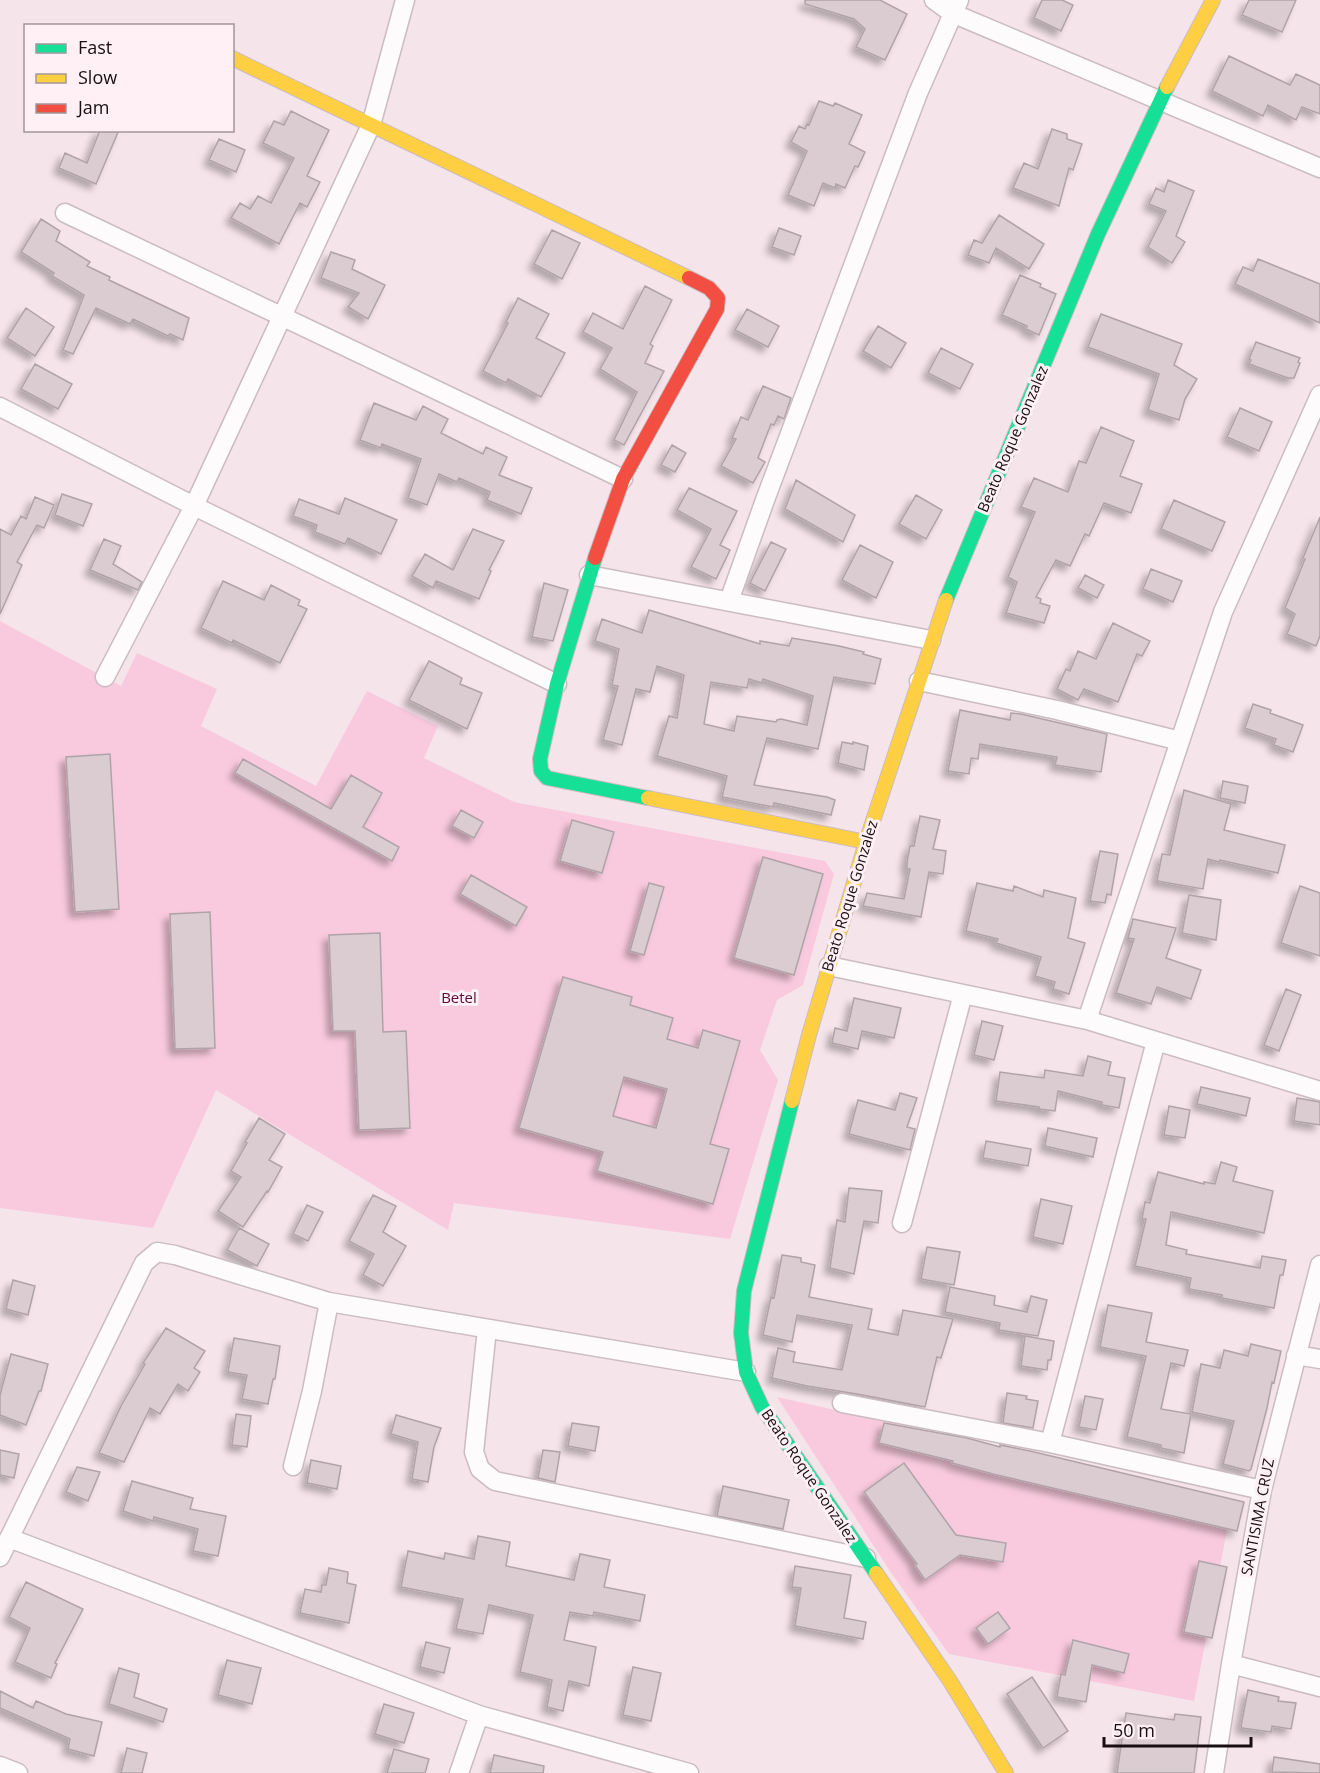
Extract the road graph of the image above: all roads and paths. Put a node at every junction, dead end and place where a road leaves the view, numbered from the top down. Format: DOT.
graph roads {
  1 [pos="405,0"];
  2 [pos="934,0"];
  3 [pos="1214,0"];
  4 [pos="955,6"];
  5 [pos="234,59"];
  6 [pos="1160,100"];
  7 [pos="371,125"];
  8 [pos="1320,168"];
  9 [pos="65,213"];
  10 [pos="283,316"];
  11 [pos="1320,395"];
  12 [pos="2,412"];
  13 [pos="623,479"];
  14 [pos="194,506"];
  15 [pos="589,575"];
  16 [pos="729,601"];
  17 [pos="931,640"];
  18 [pos="105,677"];
  19 [pos="919,681"];
  20 [pos="557,684"];
  21 [pos="1180,741"];
  22 [pos="866,842"];
  23 [pos="829,966"];
  24 [pos="963,994"];
  25 [pos="1087,1020"];
  26 [pos="1156,1041"];
  27 [pos="1320,1091"];
  28 [pos="902,1223"];
  29 [pos="1320,1264"];
  30 [pos="329,1302"];
  31 [pos="487,1329"];
  32 [pos="1296,1355"];
  33 [pos="1320,1359"];
  34 [pos="746,1372"];
  35 [pos="842,1403"];
  36 [pos="1050,1443"];
  37 [pos="293,1466"];
  38 [pos="1262,1490"];
  39 [pos="9,1538"];
  40 [pos="0,1557"];
  41 [pos="866,1558"];
  42 [pos="1231,1664"];
  43 [pos="1320,1687"];
  44 [pos="479,1715"];
  45 [pos="0,1766"];
  46 [pos="18,1773"];
  47 [pos="459,1773"];
  48 [pos="689,1773"];
  49 [pos="1006,1773"];
  50 [pos="1214,1773"];
  1 -- 7 [label="street"];
  2 -- 4 [label="street"];
  3 -- 6 [label="street, Beato Roque Gonzalez"];
  4 -- 6 [label="street"];
  4 -- 16 [label="street"];
  5 -- 7 [label="street"];
  6 -- 8 [label="street"];
  6 -- 17 [label="street, Beato Roque Gonzalez"];
  7 -- 10 [label="street"];
  7 -- 13 [label="street"];
  9 -- 10 [label="street"];
  10 -- 13 [label="street"];
  10 -- 14 [label="street"];
  11 -- 21 [label="street"];
  12 -- 14 [label="street"];
  13 -- 15 [label="street"];
  14 -- 18 [label="street"];
  14 -- 20 [label="street"];
  15 -- 16 [label="street"];
  15 -- 20 [label="street"];
  16 -- 17 [label="street"];
  17 -- 19 [label="street, Beato Roque Gonzalez"];
  19 -- 21 [label="street"];
  19 -- 22 [label="street, Beato Roque Gonzalez"];
  20 -- 22 [label="street"];
  21 -- 25 [label="street"];
  22 -- 23 [label="street, Beato Roque Gonzalez"];
  23 -- 24 [label="street"];
  23 -- 34 [label="street, Beato Roque Gonzalez"];
  24 -- 25 [label="street"];
  24 -- 28 [label="street"];
  25 -- 26 [label="street"];
  26 -- 27 [label="street"];
  26 -- 36 [label="street"];
  29 -- 32 [label="street, SANTISIMA CRUZ"];
  30 -- 31 [label="street"];
  30 -- 37 [label="street"];
  30 -- 39 [label="street"];
  31 -- 34 [label="street"];
  31 -- 41 [label="street"];
  32 -- 33 [label="street"];
  32 -- 38 [label="street, SANTISIMA CRUZ"];
  34 -- 41 [label="street, Beato Roque Gonzalez"];
  35 -- 36 [label="street"];
  36 -- 38 [label="street"];
  38 -- 42 [label="street, SANTISIMA CRUZ"];
  39 -- 40 [label="street"];
  39 -- 44 [label="street"];
  41 -- 49 [label="street, Beato Roque Gonzalez"];
  42 -- 43 [label="street"];
  42 -- 50 [label="street, SANTISIMA CRUZ"];
  44 -- 47 [label="street"];
  44 -- 48 [label="street"];
  45 -- 46 [label="street"];
}
